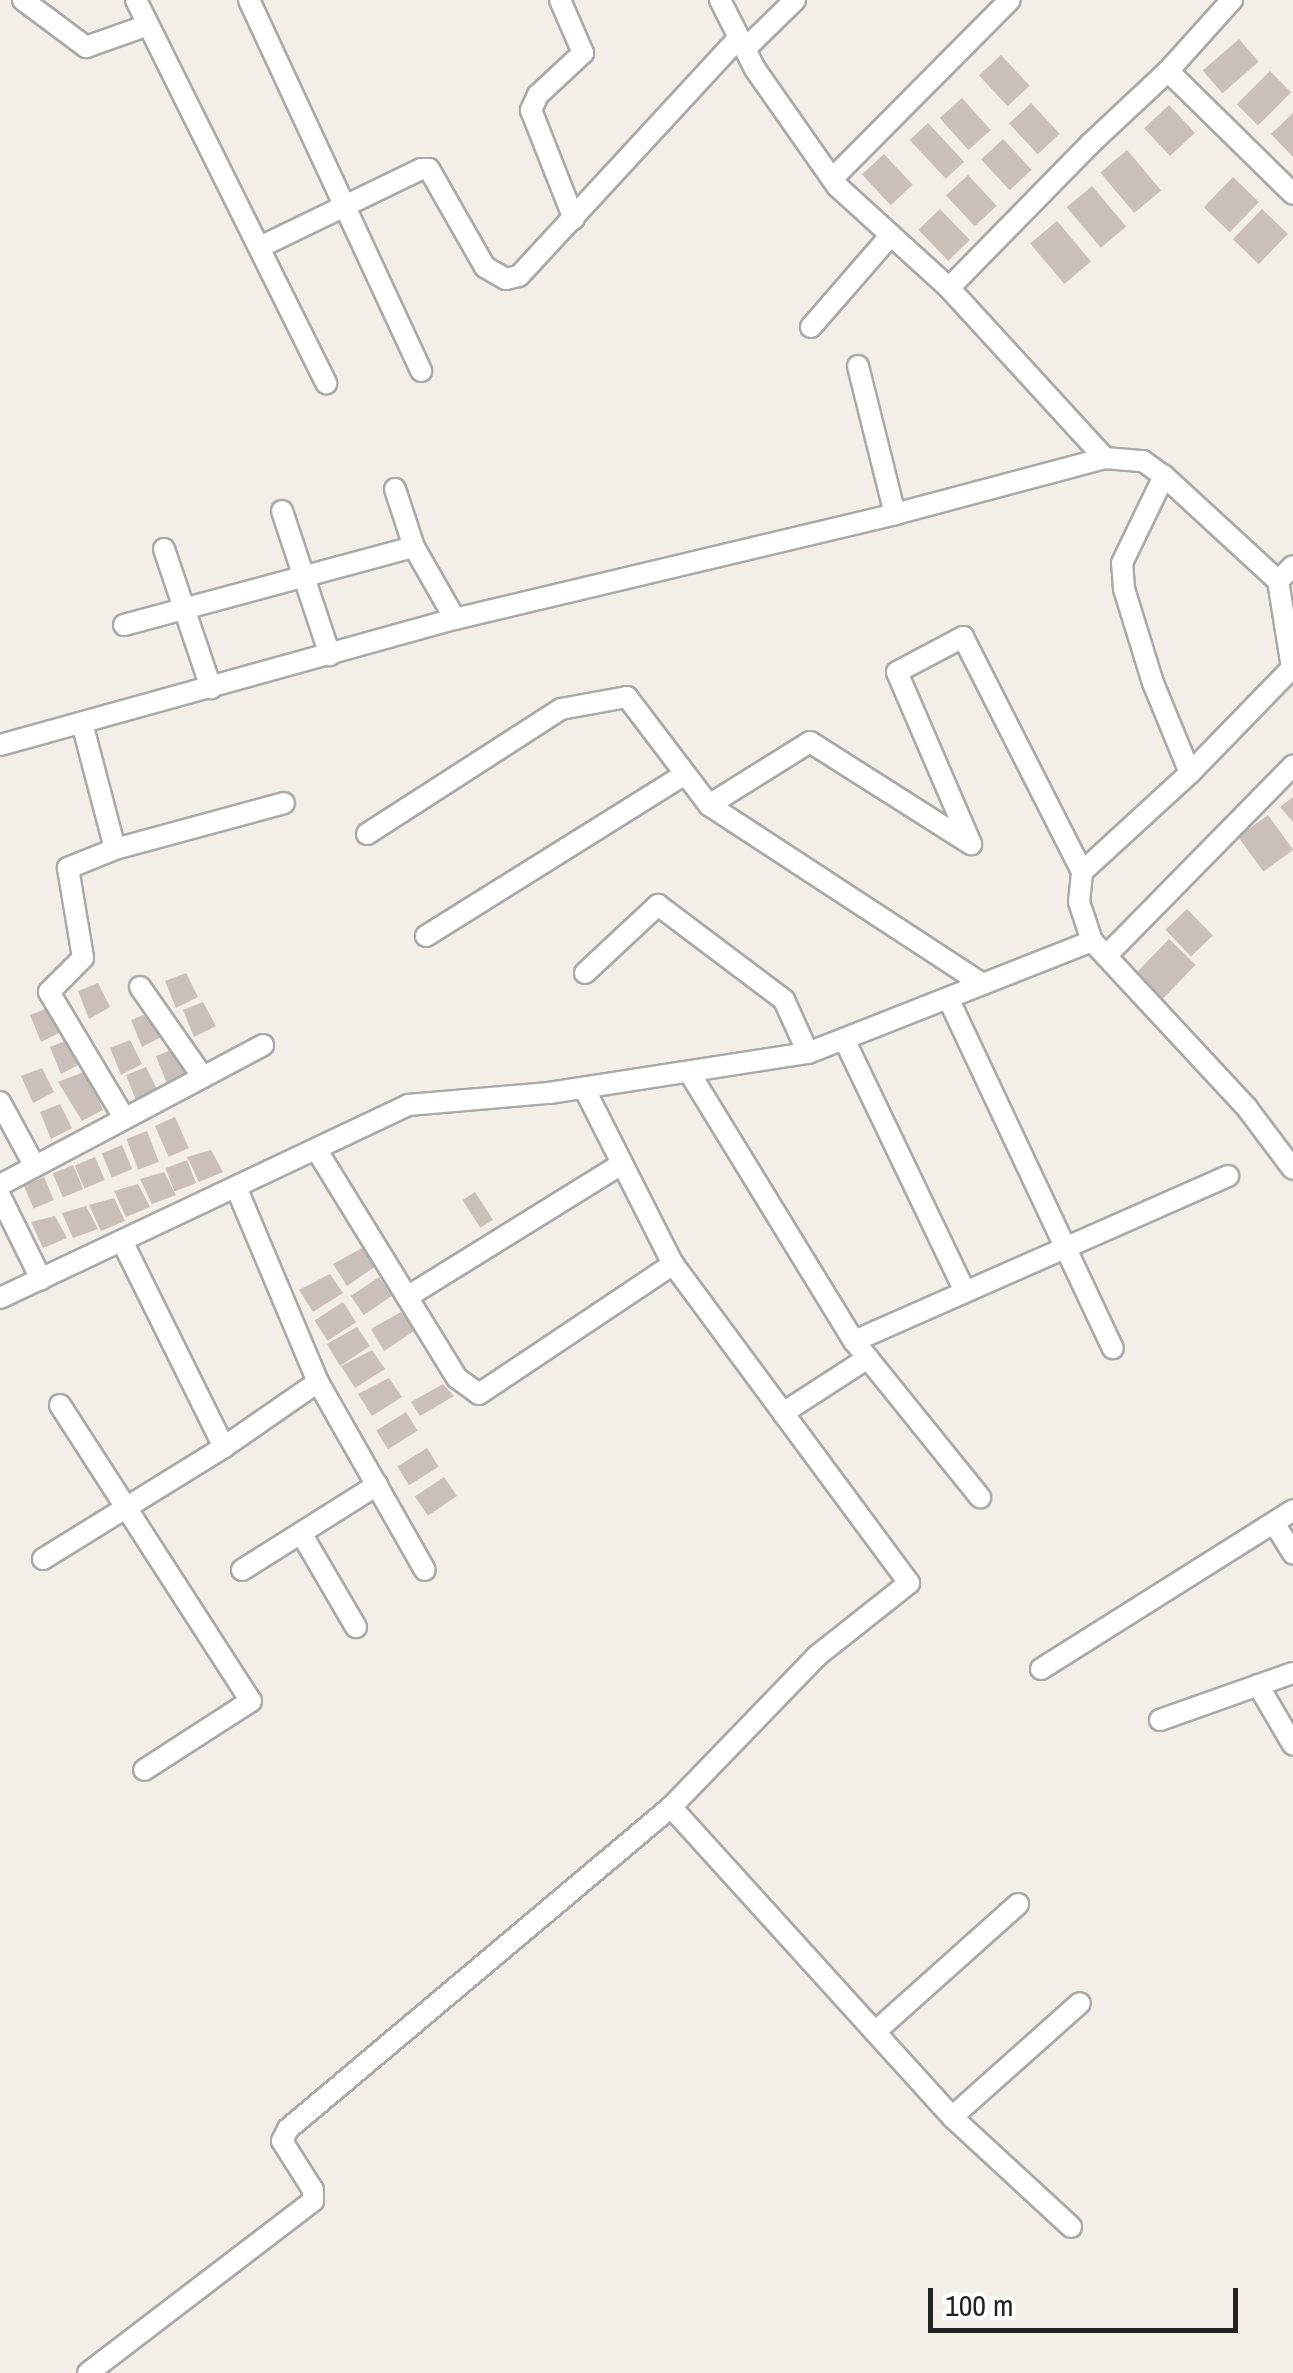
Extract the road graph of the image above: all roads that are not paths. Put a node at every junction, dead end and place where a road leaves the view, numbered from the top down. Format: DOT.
graph roads {
  1 [pos="23,0"];
  2 [pos="136,0"];
  3 [pos="249,0"];
  4 [pos="560,0"];
  5 [pos="720,0"];
  6 [pos="795,0"];
  7 [pos="1010,0"];
  8 [pos="1232,0"];
  9 [pos="148,25"];
  10 [pos="742,44"];
  11 [pos="1168,71"];
  12 [pos="832,179"];
  13 [pos="1293,194"];
  14 [pos="344,205"];
  15 [pos="574,219"];
  16 [pos="891,235"];
  17 [pos="260,248"];
  18 [pos="949,288"];
  19 [pos="811,327"];
  20 [pos="858,366"];
  21 [pos="421,371"];
  22 [pos="326,384"];
  23 [pos="1104,458"];
  24 [pos="1164,476"];
  25 [pos="395,489"];
  26 [pos="282,511"];
  27 [pos="895,514"];
  28 [pos="414,546"];
  29 [pos="164,550"];
  30 [pos="1286,574"];
  31 [pos="304,577"];
  32 [pos="185,611"];
  33 [pos="455,620"];
  34 [pos="124,625"];
  35 [pos="330,655"];
  36 [pos="211,688"];
  37 [pos="82,723"];
  38 [pos="0,745"];
  39 [pos="1293,766"];
  40 [pos="1190,773"];
  41 [pos="686,774"];
  42 [pos="284,804"];
  43 [pos="710,804"];
  44 [pos="367,834"];
  45 [pos="116,849"];
  46 [pos="1082,872"];
  47 [pos="426,936"];
  48 [pos="1099,949"];
  49 [pos="585,973"];
  50 [pos="983,984"];
  51 [pos="140,986"];
  52 [pos="948,998"];
  53 [pos="844,1038"];
  54 [pos="264,1045"];
  55 [pos="808,1053"];
  56 [pos="689,1072"];
  57 [pos="202,1076"];
  58 [pos="584,1088"];
  59 [pos="0,1102"];
  60 [pos="123,1116"];
  61 [pos="316,1149"];
  62 [pos="620,1164"];
  63 [pos="34,1165"];
  64 [pos="1293,1169"];
  65 [pos="1228,1176"];
  66 [pos="1,1187"];
  67 [pos="236,1187"];
  68 [pos="122,1241"];
  69 [pos="1066,1248"];
  70 [pos="673,1264"];
  71 [pos="42,1279"];
  72 [pos="965,1292"];
  73 [pos="406,1296"];
  74 [pos="0,1298"];
  75 [pos="854,1341"];
  76 [pos="1113,1348"];
  77 [pos="868,1358"];
  78 [pos="318,1382"];
  79 [pos="60,1405"];
  80 [pos="783,1413"];
  81 [pos="224,1447"];
  82 [pos="377,1485"];
  83 [pos="980,1497"];
  84 [pos="126,1508"];
  85 [pos="1293,1510"];
  86 [pos="1274,1522"];
  87 [pos="302,1533"];
  88 [pos="1293,1554"];
  89 [pos="42,1559"];
  90 [pos="242,1570"];
  91 [pos="425,1570"];
  92 [pos="356,1627"];
  93 [pos="1041,1669"];
  94 [pos="1293,1673"];
  95 [pos="1258,1685"];
  96 [pos="1160,1720"];
  97 [pos="1293,1746"];
  98 [pos="144,1770"];
  99 [pos="672,1807"];
  100 [pos="1018,1904"];
  101 [pos="1080,2003"];
  102 [pos="875,2032"];
  103 [pos="952,2117"];
  104 [pos="1071,2228"];
  105 [pos="88,2373"];
  1 -- 9 [label="street"];
  2 -- 9 [label="street"];
  3 -- 14 [label="street"];
  4 -- 15 [label="street"];
  5 -- 10 [label="street"];
  6 -- 10 [label="street"];
  7 -- 12 [label="street"];
  8 -- 11 [label="street"];
  9 -- 17 [label="street"];
  10 -- 12 [label="street"];
  10 -- 15 [label="street"];
  11 -- 13 [label="street"];
  11 -- 18 [label="street"];
  12 -- 16 [label="street"];
  14 -- 15 [label="street"];
  14 -- 17 [label="street"];
  14 -- 21 [label="street"];
  16 -- 18 [label="street"];
  16 -- 19 [label="street"];
  17 -- 22 [label="street"];
  18 -- 23 [label="street"];
  20 -- 27 [label="street"];
  23 -- 24 [label="street"];
  23 -- 27 [label="street"];
  24 -- 30 [label="street"];
  24 -- 40 [label="street"];
  25 -- 28 [label="street"];
  26 -- 31 [label="street"];
  27 -- 33 [label="street"];
  28 -- 31 [label="street"];
  28 -- 33 [label="street"];
  29 -- 32 [label="street"];
  30 -- 40 [label="street"];
  31 -- 32 [label="street"];
  31 -- 35 [label="street"];
  32 -- 34 [label="street"];
  32 -- 36 [label="street"];
  33 -- 35 [label="street"];
  35 -- 36 [label="street"];
  36 -- 37 [label="street"];
  37 -- 38 [label="street"];
  37 -- 45 [label="street"];
  39 -- 48 [label="street"];
  40 -- 46 [label="street"];
  41 -- 43 [label="street"];
  41 -- 44 [label="street"];
  41 -- 47 [label="street"];
  42 -- 45 [label="street"];
  43 -- 46 [label="street"];
  43 -- 50 [label="street"];
  45 -- 60 [label="street"];
  46 -- 48 [label="street"];
  48 -- 50 [label="street"];
  48 -- 64 [label="street"];
  49 -- 55 [label="street"];
  50 -- 52 [label="street"];
  51 -- 57 [label="street"];
  52 -- 53 [label="street"];
  52 -- 69 [label="street"];
  53 -- 55 [label="street"];
  53 -- 72 [label="street"];
  54 -- 57 [label="street"];
  55 -- 56 [label="street"];
  56 -- 58 [label="street"];
  56 -- 75 [label="street"];
  57 -- 60 [label="street"];
  58 -- 61 [label="street"];
  58 -- 62 [label="street"];
  59 -- 63 [label="street"];
  60 -- 63 [label="street"];
  61 -- 67 [label="street"];
  61 -- 73 [label="street"];
  62 -- 70 [label="street"];
  62 -- 73 [label="street"];
  63 -- 66 [label="street"];
  65 -- 69 [label="street"];
  66 -- 71 [label="street"];
  67 -- 68 [label="street"];
  67 -- 78 [label="street"];
  68 -- 71 [label="street"];
  68 -- 81 [label="street"];
  69 -- 72 [label="street"];
  69 -- 76 [label="street"];
  70 -- 73 [label="street"];
  70 -- 80 [label="street"];
  71 -- 74 [label="street"];
  72 -- 75 [label="street"];
  75 -- 77 [label="street"];
  77 -- 80 [label="street"];
  77 -- 83 [label="street"];
  78 -- 81 [label="street"];
  78 -- 82 [label="street"];
  79 -- 84 [label="street"];
  80 -- 99 [label="street"];
  81 -- 84 [label="street"];
  82 -- 87 [label="street"];
  82 -- 91 [label="street"];
  84 -- 89 [label="street"];
  84 -- 98 [label="street"];
  85 -- 86 [label="street"];
  86 -- 88 [label="street"];
  86 -- 93 [label="street"];
  87 -- 90 [label="street"];
  87 -- 92 [label="street"];
  94 -- 95 [label="street"];
  95 -- 96 [label="street"];
  95 -- 97 [label="street"];
  99 -- 102 [label="street"];
  99 -- 105 [label="street"];
  100 -- 102 [label="street"];
  101 -- 103 [label="street"];
  102 -- 103 [label="street"];
  103 -- 104 [label="street"];
}
